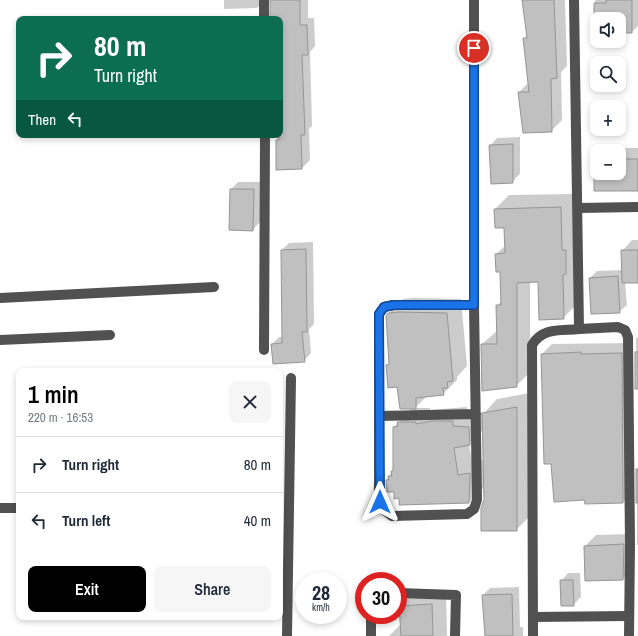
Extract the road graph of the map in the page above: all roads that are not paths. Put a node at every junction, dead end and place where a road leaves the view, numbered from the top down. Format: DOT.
graph roads {
  1 [pos="264,0"];
  2 [pos="474,0"];
  3 [pos="574,0"];
  4 [pos="264,16"];
  5 [pos="265,138"];
  6 [pos="638,207"];
  7 [pos="578,208"];
  8 [pos="214,287"];
  9 [pos="0,298"];
  10 [pos="474,305"];
  11 [pos="579,329"];
  12 [pos="110,335"];
  13 [pos="0,340"];
  14 [pos="264,350"];
  15 [pos="291,378"];
  16 [pos="476,414"];
  17 [pos="379,416"];
  18 [pos="0,508"];
  19 [pos="16,508"];
  20 [pos="407,593"];
  21 [pos="628,616"];
  22 [pos="534,617"];
  23 [pos="371,624"];
  24 [pos="287,636"];
  25 [pos="371,636"];
  26 [pos="454,636"];
  27 [pos="533,636"];
  28 [pos="629,636"];
  1 -- 4 [label="street"];
  2 -- 10 [label="street"];
  3 -- 7 [label="street"];
  5 -- 14 [label="street"];
  6 -- 7 [label="street"];
  7 -- 11 [label="street"];
  8 -- 9 [label="street"];
  10 -- 16 [label="street"];
  10 -- 17 [label="street"];
  11 -- 21 [label="street"];
  11 -- 22 [label="street"];
  12 -- 13 [label="street"];
  15 -- 24 [label="street"];
  16 -- 17 [label="street"];
  16 -- 17 [label="street"];
  18 -- 19 [label="street"];
  20 -- 26 [label="street"];
  21 -- 22 [label="street"];
  21 -- 28 [label="street"];
  22 -- 27 [label="street"];
  23 -- 25 [label="street"];
}
